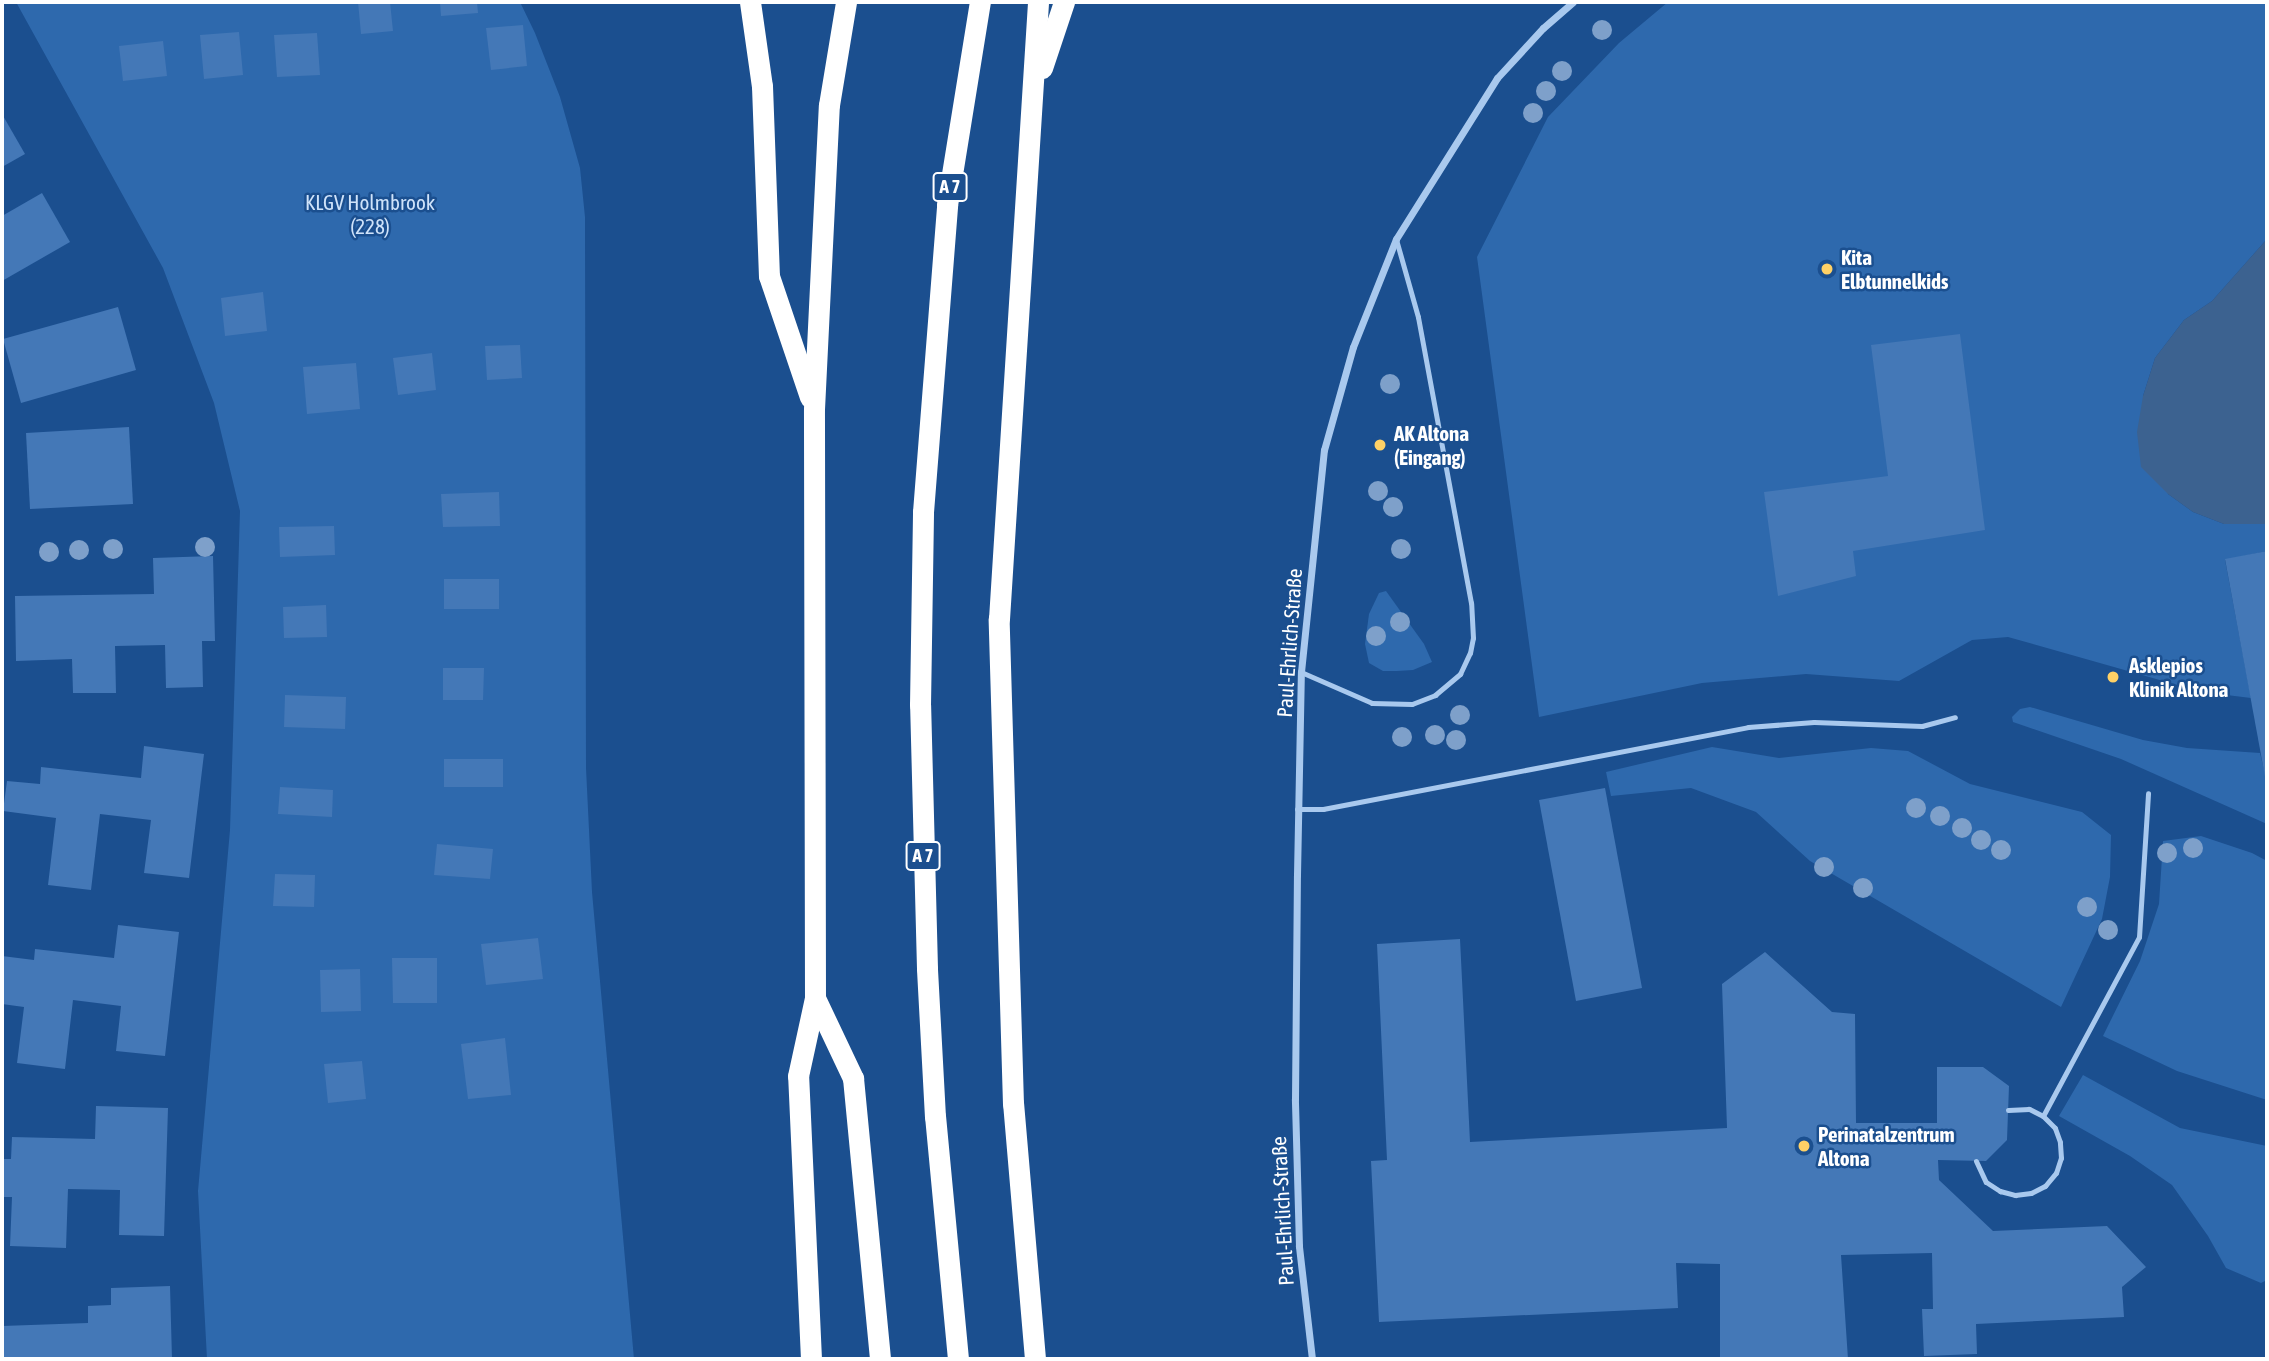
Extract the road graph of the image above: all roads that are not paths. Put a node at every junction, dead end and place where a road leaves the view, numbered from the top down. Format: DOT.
graph roads {
  1 [pos="750,2"];
  2 [pos="846,2"];
  3 [pos="980,2"];
  4 [pos="1038,2"];
  5 [pos="1063,2"];
  6 [pos="1573,2"];
  7 [pos="1033,93"];
  8 [pos="1396,239"];
  9 [pos="814,409"];
  10 [pos="1301,672"];
  11 [pos="1955,717"];
  12 [pos="2148,793"];
  13 [pos="1297,809"];
  14 [pos="815,998"];
  15 [pos="2008,1110"];
  16 [pos="2043,1116"];
  17 [pos="1976,1160"];
  18 [pos="811,1359"];
  19 [pos="880,1359"];
  20 [pos="958,1359"];
  21 [pos="1035,1359"];
  22 [pos="1312,1359"];
  1 -- 9 [label="highway"];
  2 -- 9 [label="highway"];
  3 -- 20 [label="highway, A 7"];
  4 -- 7 [label="highway"];
  5 -- 7 [label="highway"];
  6 -- 8 [label="street, Paul-Ehrlich-Straße"];
  7 -- 21 [label="highway"];
  8 -- 10 [label="street, Paul-Ehrlich-Straße"];
  8 -- 10 [label="lane"];
  9 -- 14 [label="highway"];
  10 -- 13 [label="street, Paul-Ehrlich-Straße"];
  11 -- 13 [label="lane"];
  12 -- 16 [label="lane"];
  13 -- 22 [label="street, Paul-Ehrlich-Straße"];
  14 -- 18 [label="highway"];
  14 -- 19 [label="highway"];
  15 -- 16 [label="lane"];
  16 -- 17 [label="lane"];
}
